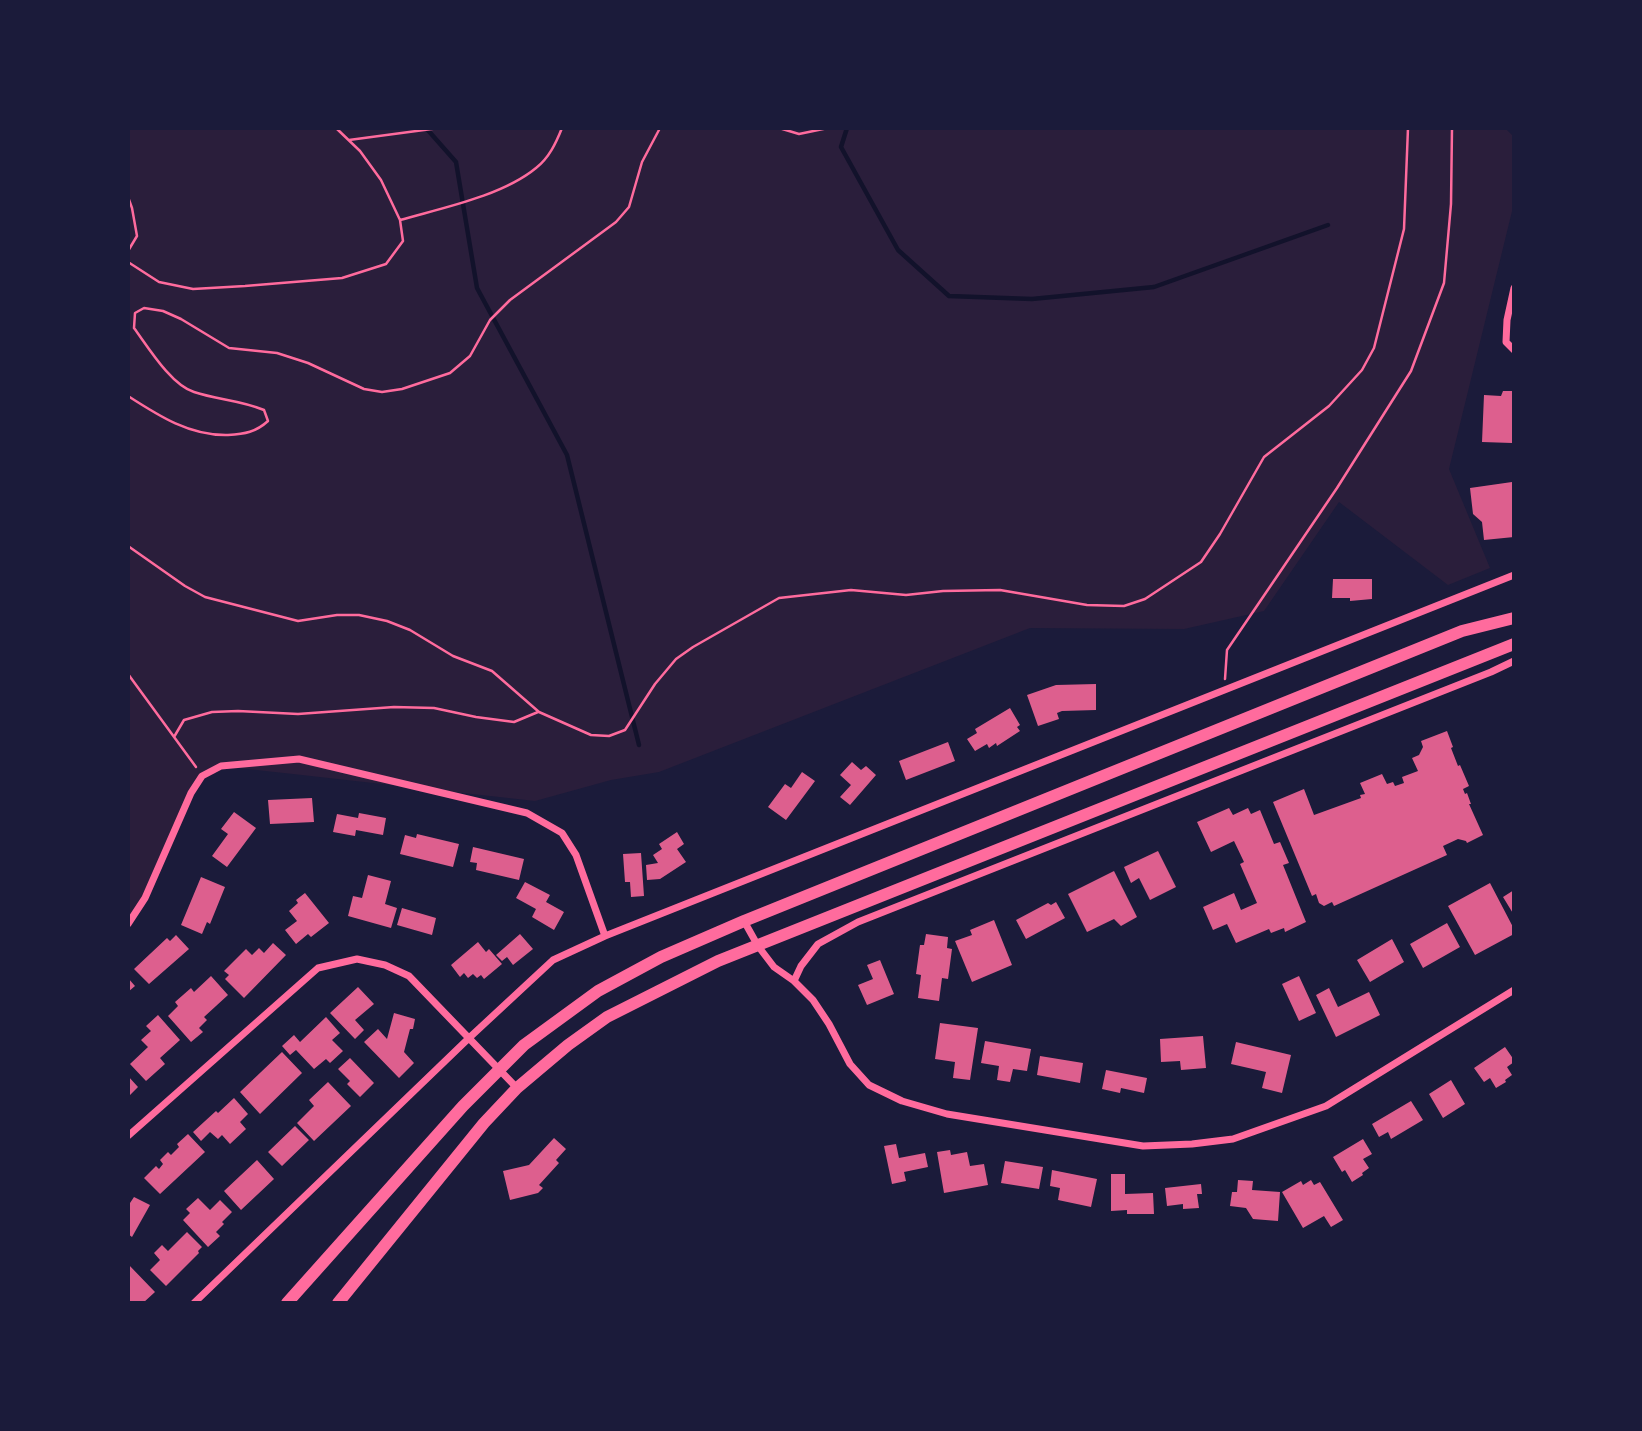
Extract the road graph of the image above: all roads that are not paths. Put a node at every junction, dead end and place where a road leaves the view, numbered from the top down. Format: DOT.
graph roads {
  1 [pos="1514,288"];
  2 [pos="1514,350"];
  3 [pos="1514,575"];
  4 [pos="1514,618"];
  5 [pos="1514,644"];
  6 [pos="1514,661"];
  7 [pos="744,921"];
  8 [pos="128,924"];
  9 [pos="605,936"];
  10 [pos="758,946"];
  11 [pos="794,981"];
  12 [pos="1514,990"];
  13 [pos="469,1038"];
  14 [pos="499,1069"];
  15 [pos="517,1088"];
  16 [pos="128,1136"];
  17 [pos="194,1303"];
  18 [pos="288,1303"];
  19 [pos="338,1303"];
  1 -- 2 [label="street"];
  3 -- 9 [label="street"];
  4 -- 7 [label="main road"];
  5 -- 10 [label="main road"];
  6 -- 11 [label="street"];
  7 -- 10 [label="street"];
  7 -- 14 [label="main road"];
  8 -- 9 [label="street"];
  9 -- 13 [label="street"];
  10 -- 11 [label="street"];
  10 -- 15 [label="main road"];
  11 -- 12 [label="street"];
  13 -- 14 [label="street"];
  13 -- 16 [label="street"];
  13 -- 17 [label="street"];
  14 -- 15 [label="street"];
  14 -- 18 [label="main road"];
  15 -- 19 [label="main road"];
}
